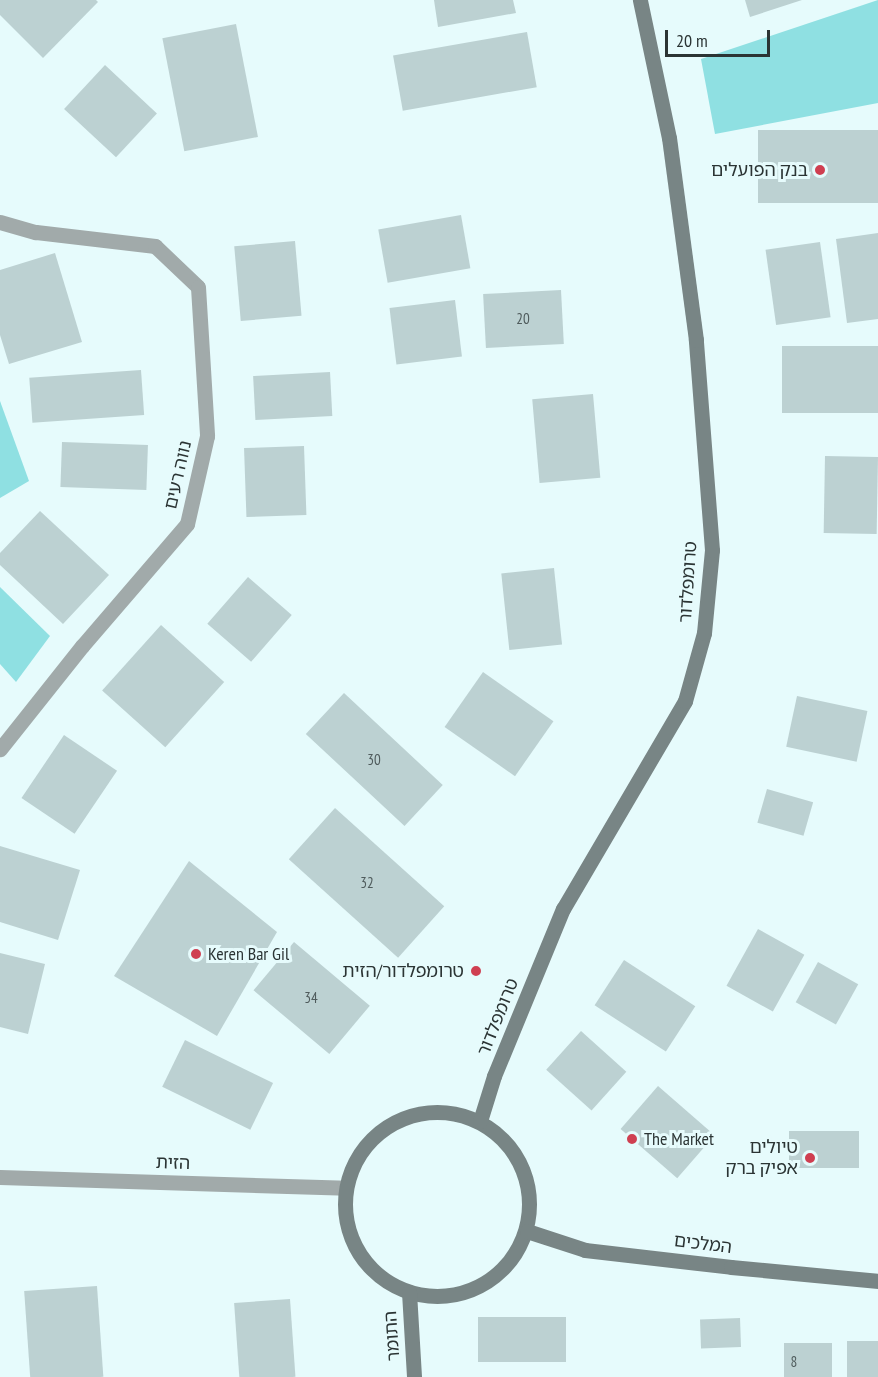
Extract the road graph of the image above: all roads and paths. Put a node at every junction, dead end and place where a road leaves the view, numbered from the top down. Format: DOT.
graph roads {
  1 [pos="640,0"];
  2 [pos="0,222"];
  3 [pos="0,749"];
  4 [pos="480,1121"];
  5 [pos="0,1177"];
  6 [pos="346,1188"];
  7 [pos="526,1232"];
  8 [pos="878,1281"];
  9 [pos="409,1292"];
  10 [pos="414,1377"];
  1 -- 4 [label="street, טרומפלדור"];
  2 -- 3 [label="street, נווה רעים"];
  4 -- 6 [label="street"];
  4 -- 7 [label="street"];
  5 -- 6 [label="street, הזית"];
  6 -- 9 [label="street"];
  7 -- 8 [label="street, המלכים"];
  7 -- 9 [label="street"];
  9 -- 10 [label="street, התומר"];
}
